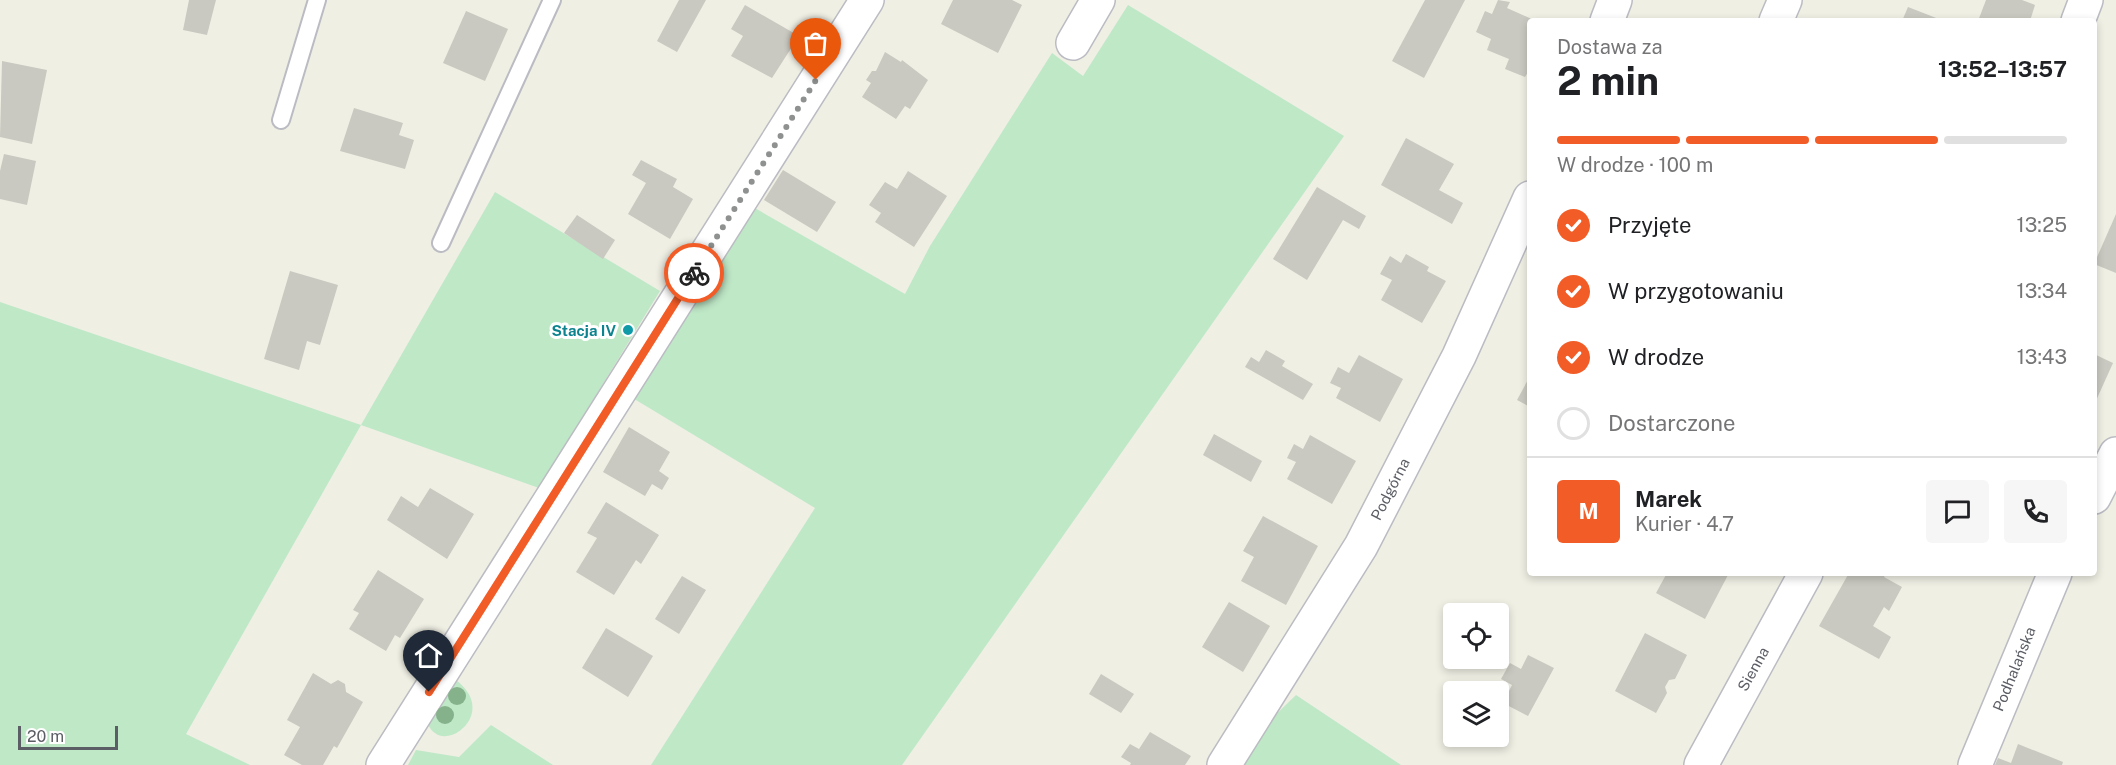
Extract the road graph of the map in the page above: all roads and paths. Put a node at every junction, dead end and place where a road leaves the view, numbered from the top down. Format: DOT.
graph roads {
  1 [pos="317,0"];
  2 [pos="552,0"];
  3 [pos="867,0"];
  4 [pos="1098,0"];
  5 [pos="1616,0"];
  6 [pos="1785,0"];
  7 [pos="2085,0"];
  8 [pos="1607,18"];
  9 [pos="1777,18"];
  10 [pos="2079,18"];
  11 [pos="1073,43"];
  12 [pos="282,120"];
  13 [pos="1527,205"];
  14 [pos="441,243"];
  15 [pos="2116,454"];
  16 [pos="2097,491"];
  17 [pos="1804,576"];
  18 [pos="2054,576"];
  19 [pos="383,765"];
  20 [pos="1224,765"];
  21 [pos="1701,765"];
  22 [pos="1975,765"];
  1 -- 12 [label="lane"];
  2 -- 14 [label="lane"];
  3 -- 19 [label="street"];
  4 -- 11 [label="street"];
  5 -- 8 [label="street"];
  6 -- 9 [label="street"];
  7 -- 10 [label="street"];
  13 -- 20 [label="street, Podgórna"];
  15 -- 16 [label="street"];
  17 -- 21 [label="street, Sienna"];
  18 -- 22 [label="street, Podhalańska"];
}
